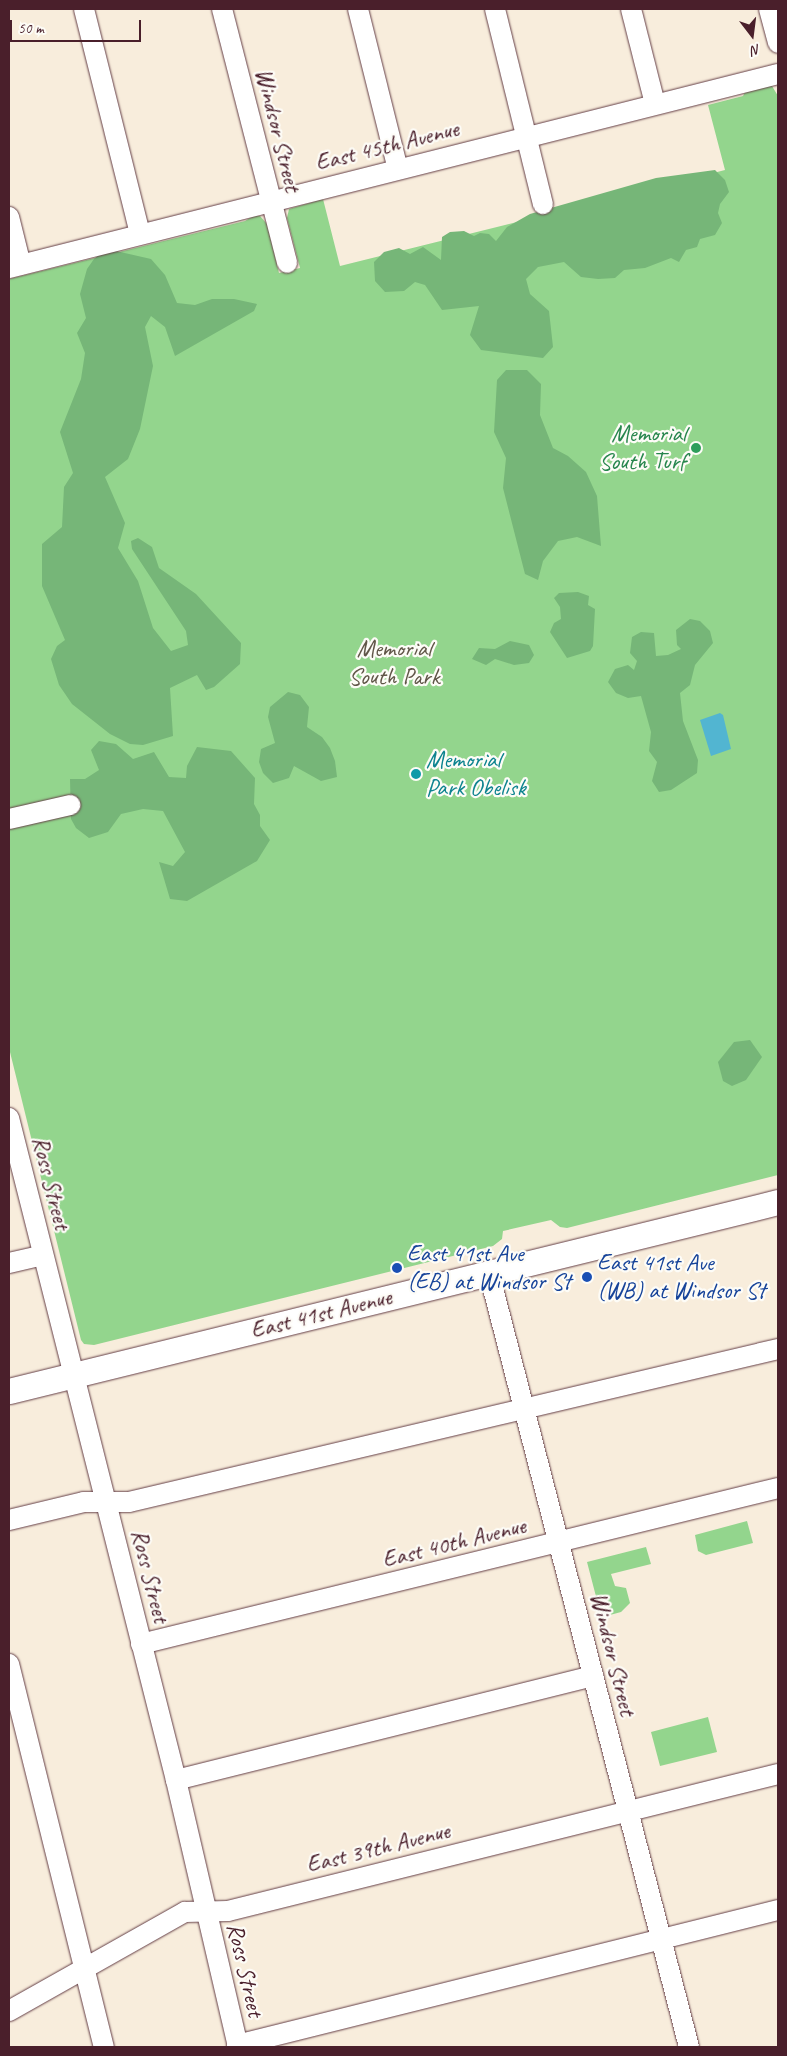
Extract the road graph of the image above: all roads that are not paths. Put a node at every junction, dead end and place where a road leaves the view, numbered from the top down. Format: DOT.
graph roads {
  1 [pos="84,9"];
  2 [pos="222,9"];
  3 [pos="358,9"];
  4 [pos="495,9"];
  5 [pos="631,9"];
  6 [pos="770,9"];
  7 [pos="778,43"];
  8 [pos="778,74"];
  9 [pos="654,104"];
  10 [pos="527,137"];
  11 [pos="398,169"];
  12 [pos="271,202"];
  13 [pos="543,204"];
  14 [pos="9,217"];
  15 [pos="140,234"];
  16 [pos="287,263"];
  17 [pos="15,266"];
  18 [pos="70,805"];
  19 [pos="9,820"];
  20 [pos="9,1118"];
  21 [pos="778,1202"];
  22 [pos="43,1255"];
  23 [pos="9,1263"];
  24 [pos="489,1273"];
  25 [pos="778,1349"];
  26 [pos="74,1375"];
  27 [pos="9,1391"];
  28 [pos="524,1408"];
  29 [pos="778,1488"];
  30 [pos="107,1502"];
  31 [pos="9,1520"];
  32 [pos="559,1543"];
  33 [pos="141,1644"];
  34 [pos="9,1664"];
  35 [pos="593,1676"];
  36 [pos="778,1774"];
  37 [pos="176,1780"];
  38 [pos="628,1812"];
  39 [pos="778,1910"];
  40 [pos="206,1911"];
  41 [pos="661,1940"];
  42 [pos="84,1969"];
  43 [pos="9,2011"];
  44 [pos="237,2046"];
  45 [pos="104,2047"];
  46 [pos="689,2047"];
  1 -- 15 [label="street"];
  2 -- 12 [label="street, Windsor Street"];
  3 -- 11 [label="street"];
  4 -- 10 [label="street"];
  5 -- 9 [label="street"];
  6 -- 7 [label="street"];
  8 -- 9 [label="street, East 45th Avenue"];
  9 -- 10 [label="street, East 45th Avenue"];
  10 -- 11 [label="street, East 45th Avenue"];
  10 -- 13 [label="street"];
  11 -- 12 [label="street, East 45th Avenue"];
  12 -- 15 [label="street, East 45th Avenue"];
  12 -- 16 [label="street, Windsor Street"];
  14 -- 17 [label="street"];
  15 -- 17 [label="street, East 45th Avenue"];
  18 -- 19 [label="street"];
  20 -- 22 [label="street, Ross Street"];
  21 -- 24 [label="main road, East 41st Avenue"];
  22 -- 23 [label="street"];
  22 -- 26 [label="street, Ross Street"];
  24 -- 26 [label="main road, East 41st Avenue"];
  24 -- 28 [label="street, Windsor Street"];
  25 -- 28 [label="street"];
  26 -- 27 [label="main road, East 41st Avenue"];
  26 -- 30 [label="street, Ross Street"];
  28 -- 30 [label="street"];
  28 -- 32 [label="street, Windsor Street"];
  29 -- 32 [label="street, East 40th Avenue"];
  30 -- 31 [label="street"];
  30 -- 33 [label="street, Ross Street"];
  32 -- 33 [label="street, East 40th Avenue"];
  32 -- 35 [label="street, Windsor Street"];
  33 -- 37 [label="street, Ross Street"];
  34 -- 42 [label="street"];
  35 -- 37 [label="street"];
  35 -- 38 [label="street, Windsor Street"];
  36 -- 38 [label="street, East 39th Avenue"];
  37 -- 40 [label="street, Ross Street"];
  38 -- 40 [label="street, East 39th Avenue"];
  38 -- 41 [label="street, Windsor Street"];
  39 -- 41 [label="street"];
  40 -- 42 [label="street, East 39th Avenue"];
  40 -- 44 [label="street, Ross Street"];
  41 -- 44 [label="street"];
  41 -- 46 [label="street, Windsor Street"];
  42 -- 43 [label="street, East 39th Avenue"];
  42 -- 45 [label="street"];
}
